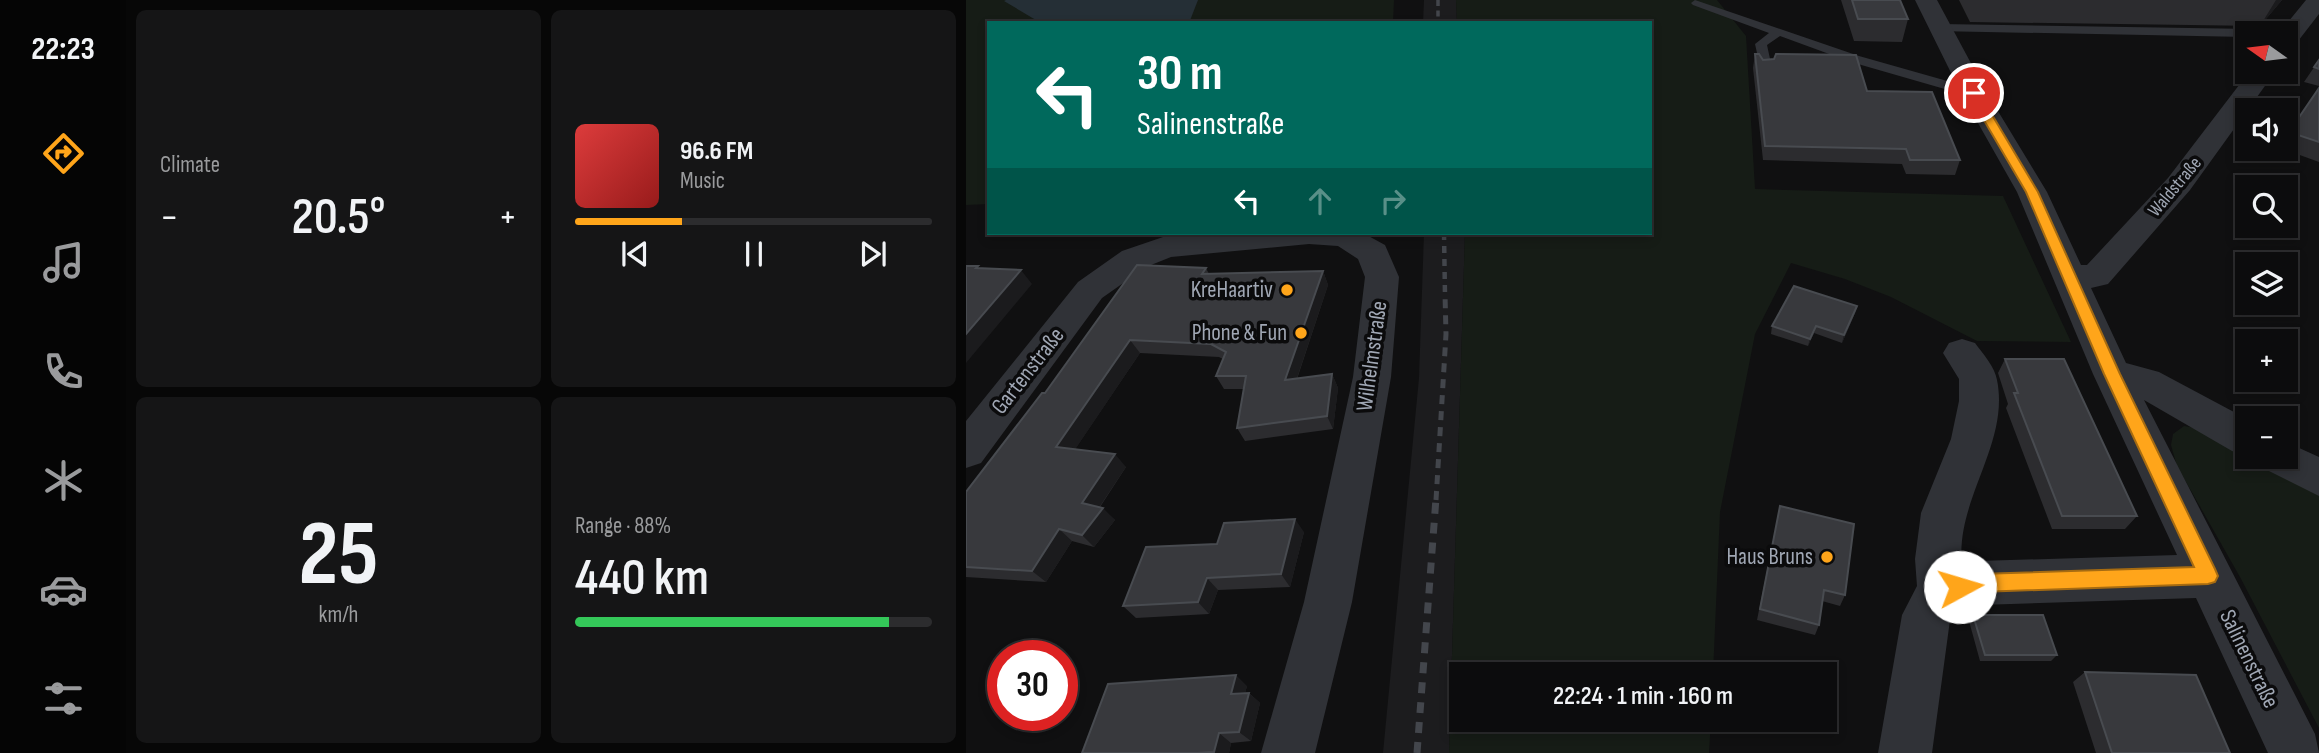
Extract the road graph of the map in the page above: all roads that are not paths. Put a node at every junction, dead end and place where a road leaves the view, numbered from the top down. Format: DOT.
graph roads {
  1 [pos="1926,0"];
  2 [pos="2318,0"];
  3 [pos="1697,3"];
  4 [pos="1940,29"];
  5 [pos="2298,29"];
  6 [pos="1778,32"];
  7 [pos="2235,33"];
  8 [pos="1766,68"];
  9 [pos="2253,84"];
  10 [pos="1974,93"];
  11 [pos="1298,235"];
  12 [pos="1327,235"];
  13 [pos="2070,277"];
  14 [pos="1090,290"];
  15 [pos="1962,353"];
  16 [pos="2112,374"];
  17 [pos="2235,432"];
  18 [pos="966,451"];
  19 [pos="2298,467"];
  20 [pos="2319,478"];
  21 [pos="2208,576"];
  22 [pos="1941,590"];
  23 [pos="1288,753"];
  24 [pos="1905,753"];
  25 [pos="2296,753"];
  1 -- 4 [label="street, Salinenstraße"];
  2 -- 5 [label="street"];
  3 -- 6 [label="lane"];
  4 -- 7 [label="lane"];
  4 -- 10 [label="street, Salinenstraße"];
  6 -- 8 [label="lane"];
  6 -- 10 [label="lane"];
  9 -- 13 [label="street, Waldstraße"];
  10 -- 13 [label="street, Salinenstraße"];
  11 -- 14 [label="street, Wilhelmstraße"];
  12 -- 23 [label="street, Wilhelmstraße"];
  13 -- 16 [label="street, Salinenstraße"];
  14 -- 18 [label="street, Gartenstraße"];
  15 -- 22 [label="street"];
  16 -- 17 [label="street"];
  16 -- 21 [label="street, Salinenstraße"];
  19 -- 20 [label="street"];
  21 -- 22 [label="street"];
  21 -- 25 [label="street, Salinenstraße"];
  22 -- 24 [label="street"];
}
